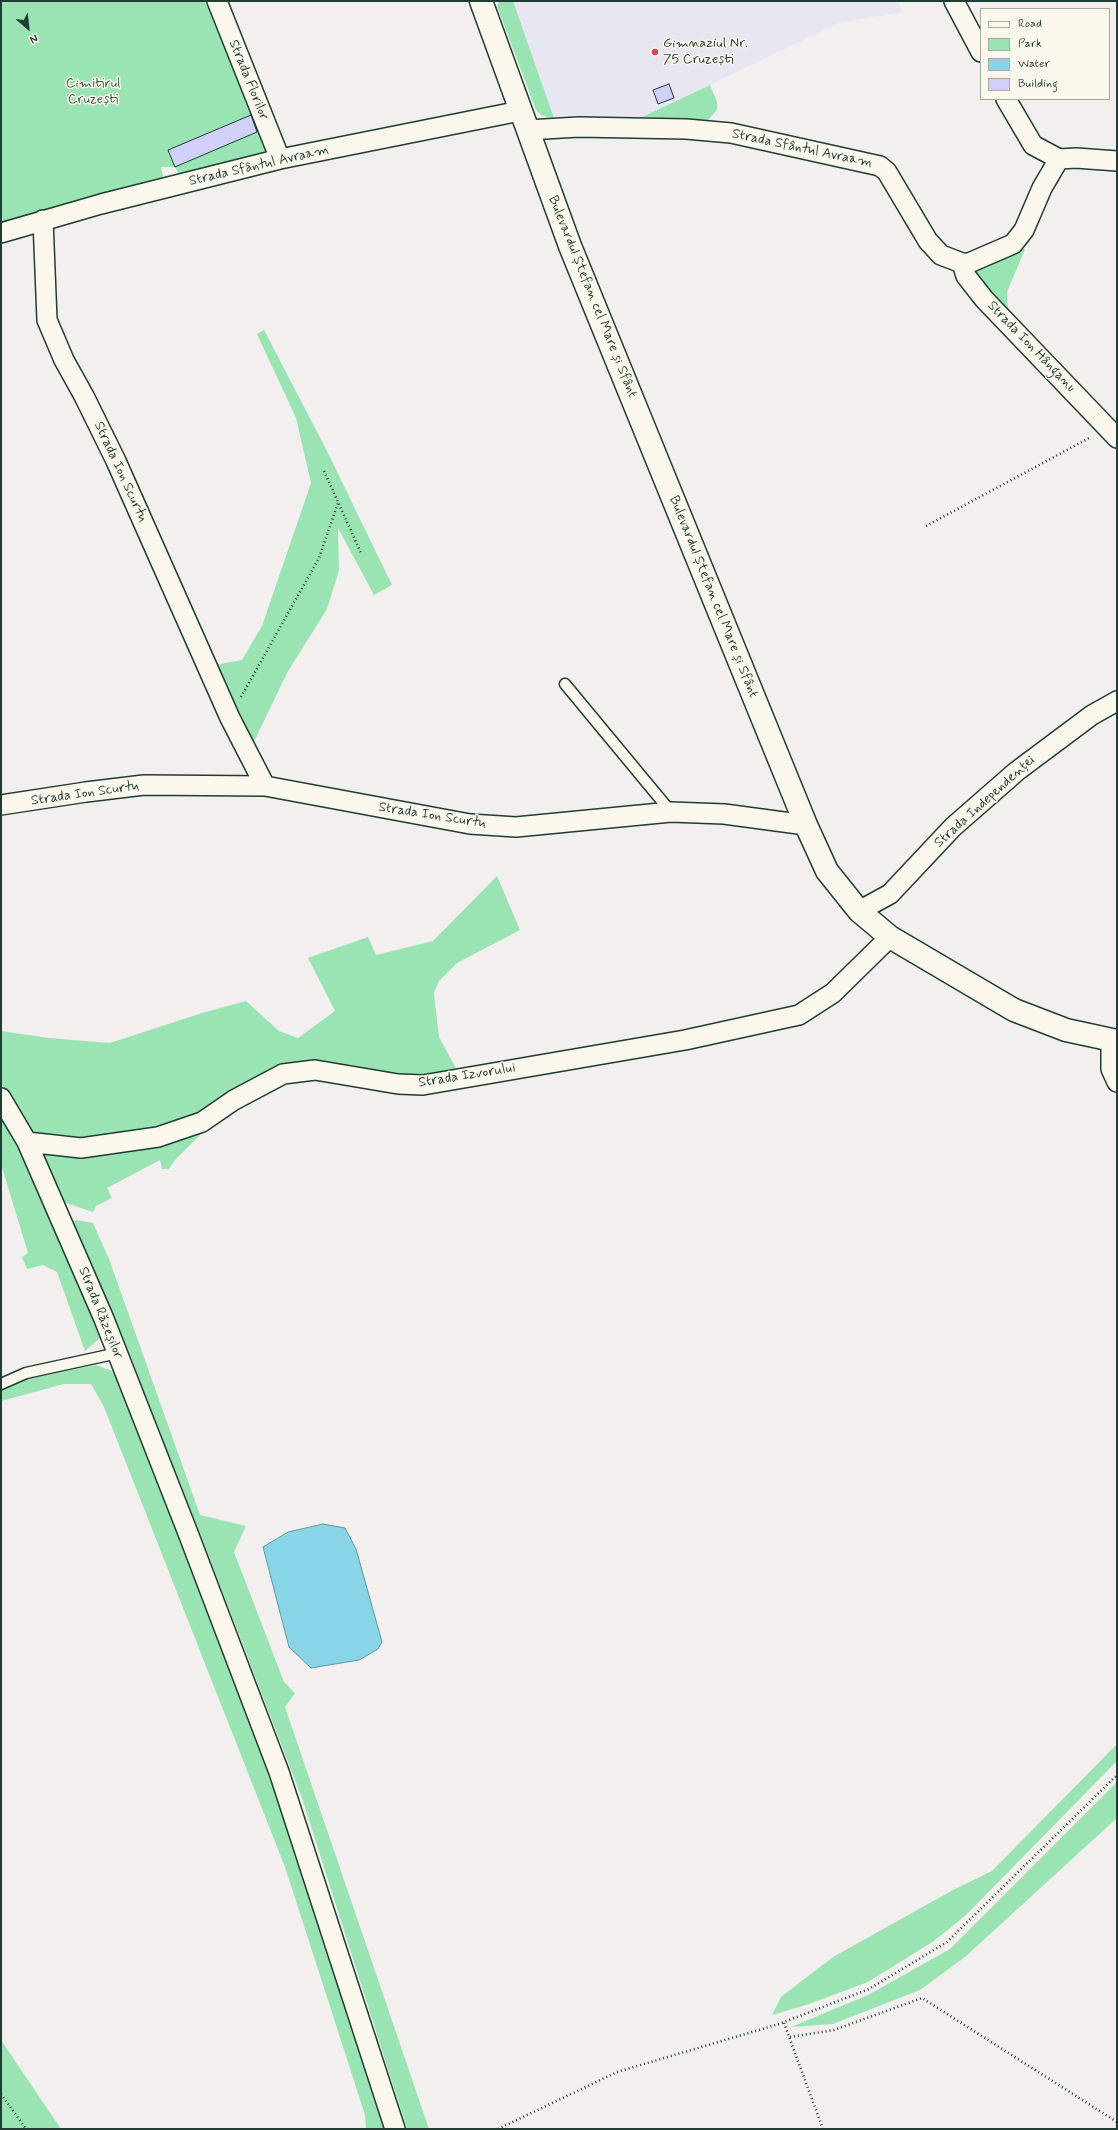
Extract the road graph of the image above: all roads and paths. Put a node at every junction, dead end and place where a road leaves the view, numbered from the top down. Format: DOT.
graph roads {
  1 [pos="217,1"];
  2 [pos="481,1"];
  3 [pos="954,1"];
  4 [pos="980,50"];
  5 [pos="1007,100"];
  6 [pos="523,121"];
  7 [pos="280,159"];
  8 [pos="1059,159"];
  9 [pos="1117,161"];
  10 [pos="43,220"];
  11 [pos="1,233"];
  12 [pos="962,263"];
  13 [pos="1113,432"];
  14 [pos="324,471"];
  15 [pos="338,503"];
  16 [pos="926,526"];
  17 [pos="361,554"];
  18 [pos="565,684"];
  19 [pos="1117,701"];
  20 [pos="230,718"];
  21 [pos="265,786"];
  22 [pos="1,806"];
  23 [pos="671,812"];
  24 [pos="806,825"];
  25 [pos="859,911"];
  26 [pos="890,937"];
  27 [pos="1114,1041"];
  28 [pos="1117,1082"];
  29 [pos="1,1098"];
  30 [pos="27,1142"];
  31 [pos="118,1353"];
  32 [pos="1,1384"];
  33 [pos="1117,1775"];
  34 [pos="784,2023"];
  35 [pos="790,2037"];
  36 [pos="1,2094"];
  37 [pos="1117,2122"];
  38 [pos="26,2129"];
  39 [pos="395,2129"];
  40 [pos="498,2129"];
  41 [pos="823,2129"];
  1 -- 7 [label="street, Strada Florilor"];
  2 -- 6 [label="street, Bulevardul Ștefan cel Mare și Sfânt"];
  3 -- 4 [label="street"];
  5 -- 8 [label="street"];
  6 -- 7 [label="street, Strada Sfântul Avraam"];
  6 -- 12 [label="street, Strada Sfântul Avraam"];
  6 -- 24 [label="street, Bulevardul Ștefan cel Mare și Sfânt"];
  7 -- 10 [label="street, Strada Sfântul Avraam"];
  8 -- 9 [label="street"];
  8 -- 12 [label="street"];
  10 -- 11 [label="street, Strada Sfântul Avraam"];
  10 -- 20 [label="street, Strada Ion Scurtu"];
  12 -- 13 [label="street, Strada Ion Hânganu"];
  13 -- 16 [label="path"];
  14 -- 15 [label="path"];
  15 -- 17 [label="path"];
  15 -- 20 [label="path"];
  18 -- 23 [label="lane"];
  19 -- 25 [label="street, Strada Independenței"];
  20 -- 21 [label="street, Strada Ion Scurtu"];
  21 -- 22 [label="street, Strada Ion Scurtu"];
  21 -- 23 [label="street, Strada Ion Scurtu"];
  23 -- 24 [label="street, Strada Ion Scurtu"];
  24 -- 25 [label="street, Bulevardul Ștefan cel Mare și Sfânt"];
  25 -- 26 [label="street, Bulevardul Ștefan cel Mare și Sfânt"];
  26 -- 27 [label="street, Bulevardul Ștefan cel Mare și Sfânt"];
  26 -- 30 [label="street, Strada Izvorului"];
  27 -- 28 [label="street"];
  29 -- 30 [label="street, Strada Răzeșilor"];
  30 -- 31 [label="street, Strada Răzeșilor"];
  31 -- 32 [label="lane"];
  31 -- 39 [label="street, Strada Răzeșilor"];
  33 -- 34 [label="path"];
  34 -- 35 [label="path"];
  34 -- 40 [label="path"];
  35 -- 37 [label="path"];
  35 -- 41 [label="path"];
  36 -- 38 [label="path"];
}
